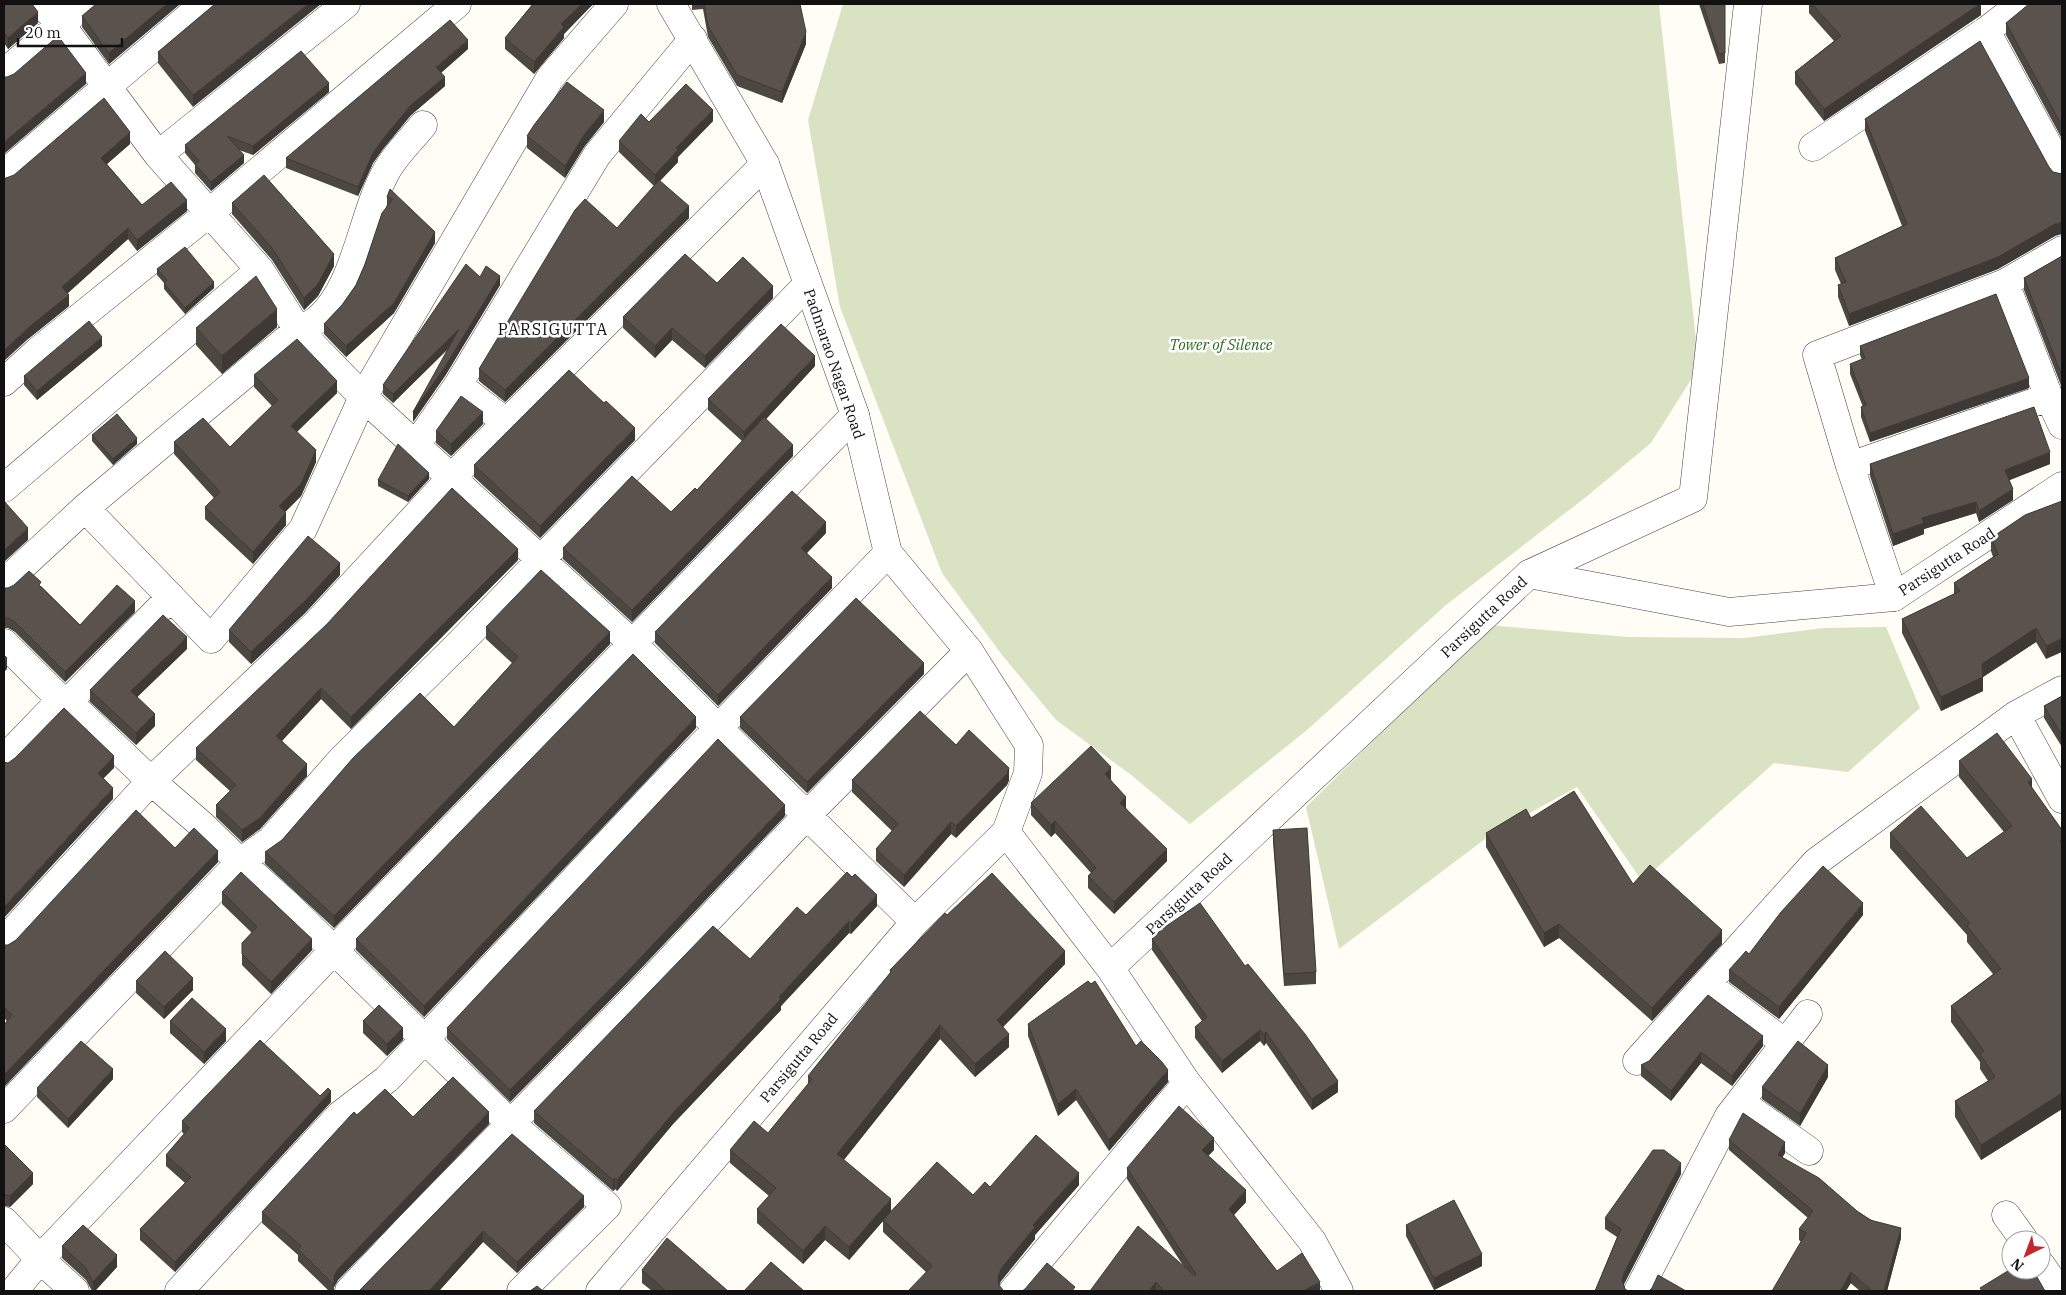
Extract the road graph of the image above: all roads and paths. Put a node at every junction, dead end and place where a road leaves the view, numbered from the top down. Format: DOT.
graph roads {
  1 [pos="42,4"];
  2 [pos="85,4"];
  3 [pos="204,4"];
  4 [pos="346,4"];
  5 [pos="457,4"];
  6 [pos="614,4"];
  7 [pos="671,4"];
  8 [pos="1748,4"];
  9 [pos="2020,4"];
  10 [pos="61,25"];
  11 [pos="1986,31"];
  12 [pos="693,39"];
  13 [pos="4,73"];
  14 [pos="106,87"];
  15 [pos="423,125"];
  16 [pos="1813,146"];
  17 [pos="158,155"];
  18 [pos="765,164"];
  19 [pos="2062,171"];
  20 [pos="4,174"];
  21 [pos="209,212"];
  22 [pos="2062,250"];
  23 [pos="260,270"];
  24 [pos="2005,283"];
  25 [pos="807,285"];
  26 [pos="298,330"];
  27 [pos="4,382"];
  28 [pos="458,385"];
  29 [pos="363,397"];
  30 [pos="2049,397"];
  31 [pos="855,415"];
  32 [pos="507,423"];
  33 [pos="2062,425"];
  34 [pos="416,445"];
  35 [pos="1850,466"];
  36 [pos="452,477"];
  37 [pos="2062,486"];
  38 [pos="4,488"];
  39 [pos="85,508"];
  40 [pos="888,554"];
  41 [pos="540,560"];
  42 [pos="1529,574"];
  43 [pos="4,583"];
  44 [pos="171,597"];
  45 [pos="1894,597"];
  46 [pos="4,643"];
  47 [pos="633,644"];
  48 [pos="969,651"];
  49 [pos="2062,690"];
  50 [pos="64,701"];
  51 [pos="2016,715"];
  52 [pos="719,728"];
  53 [pos="4,759"];
  54 [pos="151,781"];
  55 [pos="2062,799"];
  56 [pos="807,815"];
  57 [pos="1006,832"];
  58 [pos="240,862"];
  59 [pos="914,922"];
  60 [pos="4,941"];
  61 [pos="334,950"];
  62 [pos="1110,968"];
  63 [pos="1706,984"];
  64 [pos="1808,1014"];
  65 [pos="424,1040"];
  66 [pos="1785,1044"];
  67 [pos="1637,1061"];
  68 [pos="1188,1083"];
  69 [pos="1740,1102"];
  70 [pos="4,1109"];
  71 [pos="510,1123"];
  72 [pos="1809,1151"];
  73 [pos="2006,1215"];
  74 [pos="4,1220"];
  75 [pos="2017,1230"];
  76 [pos="40,1259"];
  77 [pos="2051,1279"];
  78 [pos="14,1291"];
  79 [pos="75,1291"];
  80 [pos="179,1291"];
  81 [pos="350,1291"];
  82 [pos="521,1291"];
  83 [pos="600,1291"];
  84 [pos="1013,1291"];
  85 [pos="1339,1291"];
  86 [pos="1638,1291"];
  87 [pos="2059,1291"];
  1 -- 10 [label="street"];
  2 -- 10 [label="street"];
  3 -- 14 [label="street"];
  4 -- 17 [label="street"];
  5 -- 21 [label="street"];
  6 -- 29 [label="street"];
  7 -- 12 [label="street, Padmarao Nagar Road"];
  8 -- 42 [label="street"];
  9 -- 11 [label="street"];
  10 -- 13 [label="street"];
  10 -- 14 [label="street"];
  11 -- 16 [label="street"];
  11 -- 19 [label="street"];
  12 -- 18 [label="street, Padmarao Nagar Road"];
  12 -- 28 [label="street"];
  14 -- 17 [label="street"];
  14 -- 20 [label="street"];
  15 -- 26 [label="street"];
  17 -- 21 [label="street"];
  18 -- 25 [label="street, Padmarao Nagar Road"];
  18 -- 32 [label="street"];
  21 -- 23 [label="street"];
  21 -- 27 [label="street"];
  22 -- 24 [label="street"];
  23 -- 26 [label="street"];
  23 -- 38 [label="street"];
  24 -- 30 [label="street"];
  24 -- 35 [label="street"];
  25 -- 31 [label="street, Padmarao Nagar Road"];
  25 -- 41 [label="street"];
  26 -- 29 [label="street"];
  26 -- 39 [label="street"];
  28 -- 32 [label="street"];
  28 -- 34 [label="street"];
  29 -- 34 [label="street"];
  29 -- 44 [label="street"];
  30 -- 33 [label="street"];
  30 -- 35 [label="street"];
  31 -- 40 [label="street, Padmarao Nagar Road"];
  31 -- 47 [label="street"];
  32 -- 36 [label="street"];
  34 -- 36 [label="street"];
  35 -- 45 [label="street"];
  36 -- 41 [label="street"];
  36 -- 54 [label="street"];
  37 -- 45 [label="street, Parsigutta Road"];
  39 -- 43 [label="street"];
  39 -- 44 [label="street"];
  40 -- 48 [label="street, Padmarao Nagar Road"];
  40 -- 52 [label="street"];
  41 -- 47 [label="street"];
  41 -- 58 [label="street"];
  42 -- 45 [label="street, Parsigutta Road"];
  42 -- 62 [label="street, Parsigutta Road"];
  44 -- 50 [label="street"];
  46 -- 50 [label="street"];
  47 -- 52 [label="street"];
  47 -- 61 [label="street"];
  48 -- 56 [label="street"];
  48 -- 57 [label="street, Padmarao Nagar Road"];
  49 -- 51 [label="street"];
  50 -- 53 [label="street"];
  50 -- 54 [label="street"];
  51 -- 55 [label="street"];
  51 -- 63 [label="street"];
  52 -- 56 [label="street"];
  52 -- 65 [label="street"];
  54 -- 58 [label="street"];
  54 -- 60 [label="street"];
  56 -- 59 [label="street"];
  56 -- 71 [label="street"];
  57 -- 59 [label="street, Parsigutta Road"];
  57 -- 62 [label="street"];
  58 -- 61 [label="street"];
  58 -- 70 [label="street"];
  59 -- 83 [label="street, Parsigutta Road"];
  61 -- 65 [label="street"];
  61 -- 76 [label="street"];
  62 -- 68 [label="street"];
  63 -- 66 [label="street"];
  63 -- 67 [label="street"];
  64 -- 66 [label="street"];
  65 -- 71 [label="street"];
  65 -- 80 [label="street"];
  66 -- 69 [label="street"];
  68 -- 84 [label="street"];
  68 -- 85 [label="street"];
  69 -- 72 [label="street"];
  69 -- 86 [label="street"];
  71 -- 81 [label="street"];
  71 -- 82 [label="street"];
  73 -- 75 [label="street"];
  74 -- 76 [label="street"];
  76 -- 78 [label="street"];
  76 -- 79 [label="street"];
  77 -- 87 [label="street"];
}
